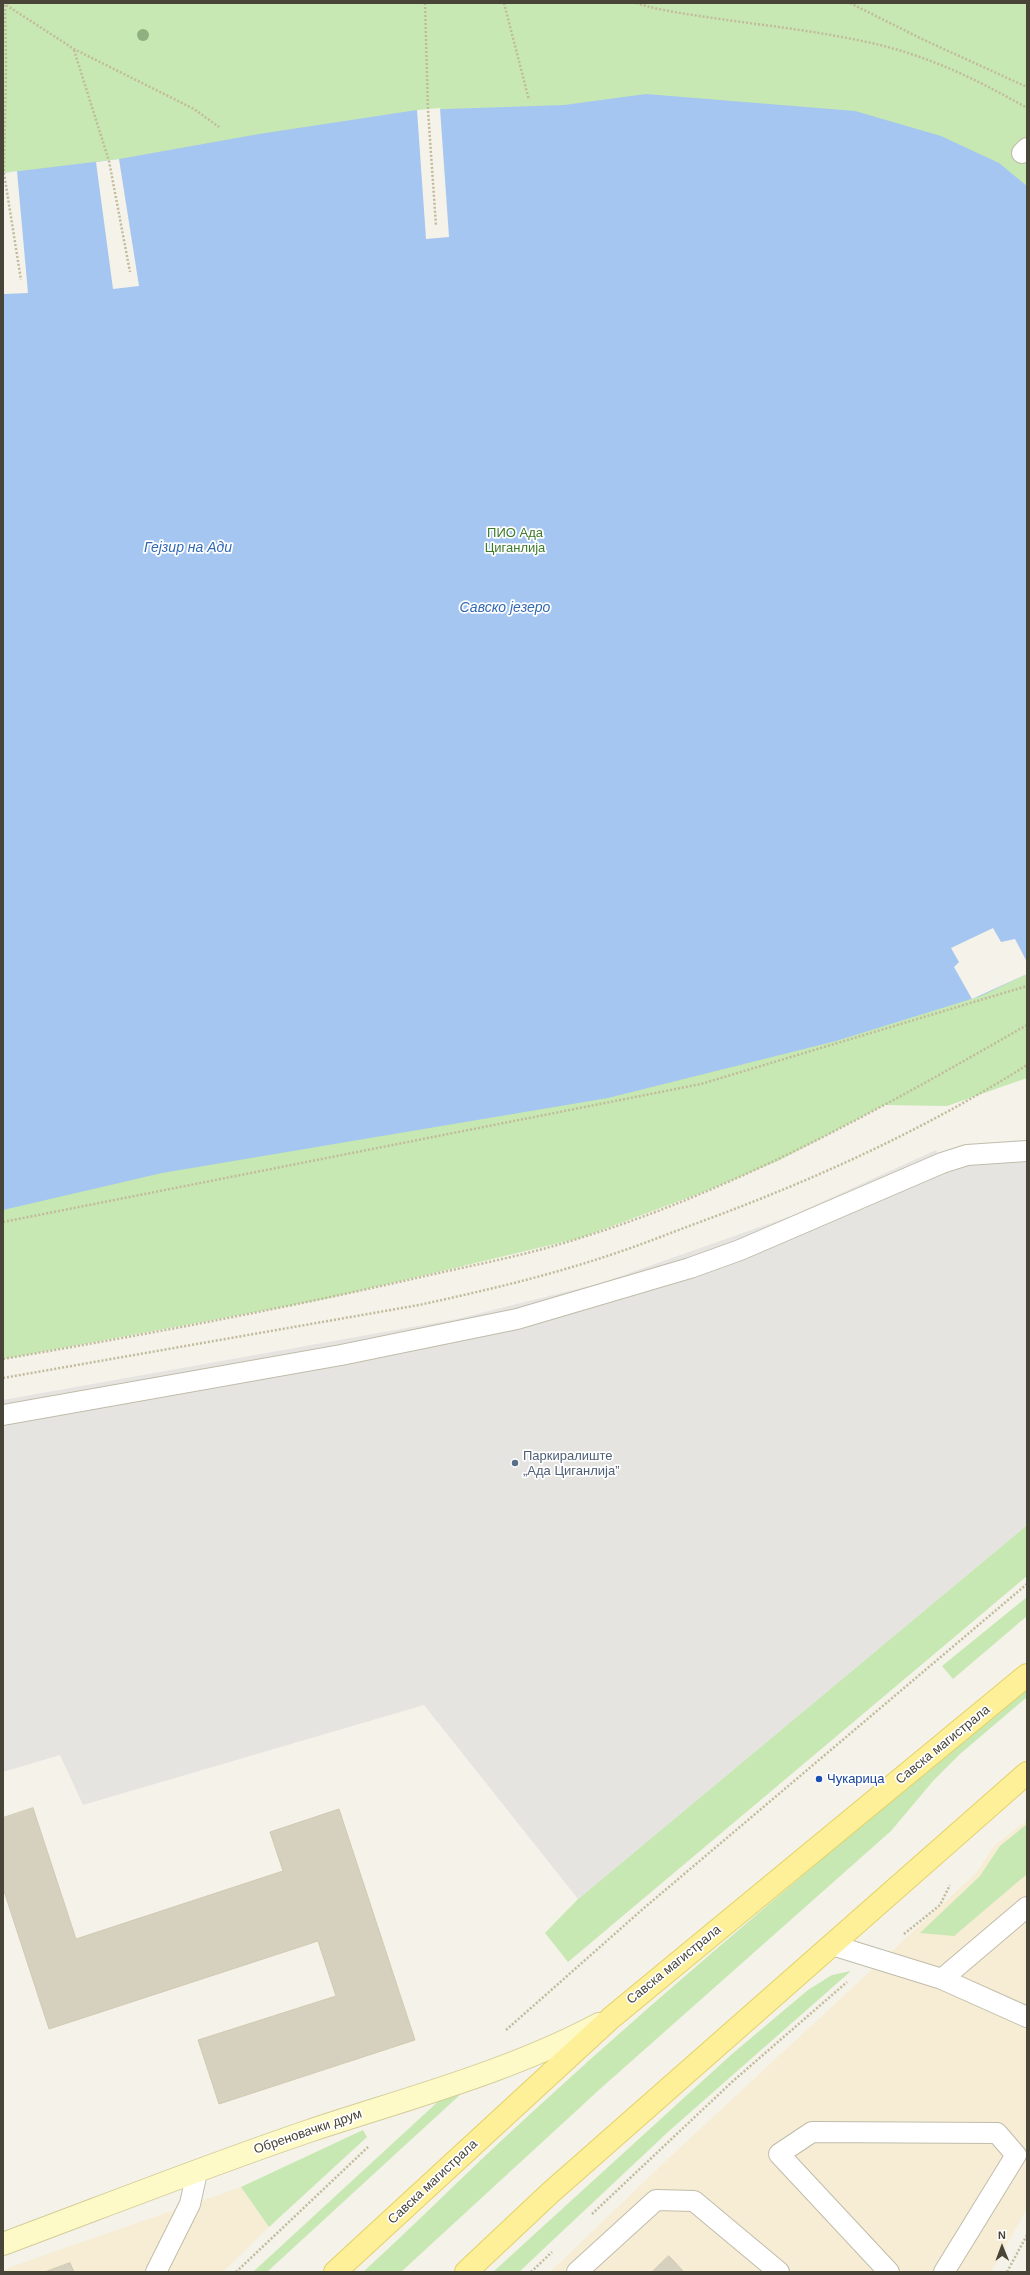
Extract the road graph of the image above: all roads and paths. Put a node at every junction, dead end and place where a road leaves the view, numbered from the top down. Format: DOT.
graph roads {
  1 [pos="425,3"];
  2 [pos="504,3"];
  3 [pos="636,3"];
  4 [pos="850,3"];
  5 [pos="4,4"];
  6 [pos="74,49"];
  7 [pos="1027,87"];
  8 [pos="529,100"];
  9 [pos="1027,108"];
  10 [pos="219,127"];
  11 [pos="436,226"];
  12 [pos="130,272"];
  13 [pos="21,280"];
  14 [pos="1027,986"];
  15 [pos="1027,1025"];
  16 [pos="1027,1065"];
  17 [pos="1027,1151"];
  18 [pos="3,1222"];
  19 [pos="3,1359"];
  20 [pos="3,1378"];
  21 [pos="3,1415"];
  22 [pos="1027,1584"];
  23 [pos="1027,1675"];
  24 [pos="1027,1773"];
  25 [pos="1027,1907"];
  26 [pos="832,1945"];
  27 [pos="942,1979"];
  28 [pos="848,1982"];
  29 [pos="1027,2017"];
  30 [pos="610,2018"];
  31 [pos="502,2034"];
  32 [pos="370,2144"];
  33 [pos="197,2172"];
  34 [pos="588,2217"];
  35 [pos="1027,2235"];
  36 [pos="3,2244"];
  37 [pos="554,2250"];
  38 [pos="156,2272"];
  39 [pos="236,2272"];
  40 [pos="335,2272"];
  41 [pos="466,2272"];
  42 [pos="530,2272"];
  43 [pos="577,2272"];
  44 [pos="780,2272"];
  45 [pos="889,2272"];
  46 [pos="944,2272"];
  47 [pos="1008,2272"];
  1 -- 11 [label="path"];
  2 -- 8 [label="path"];
  3 -- 9 [label="path"];
  4 -- 7 [label="path"];
  5 -- 6 [label="path"];
  5 -- 13 [label="path"];
  6 -- 10 [label="path"];
  6 -- 12 [label="path"];
  14 -- 18 [label="path"];
  15 -- 19 [label="path"];
  16 -- 20 [label="path"];
  17 -- 21 [label="lane"];
  22 -- 31 [label="path"];
  23 -- 30 [label="main road, Савска магистрала"];
  24 -- 26 [label="main road"];
  25 -- 27 [label="lane"];
  26 -- 27 [label="lane"];
  26 -- 41 [label="main road"];
  27 -- 29 [label="lane"];
  28 -- 34 [label="path"];
  30 -- 33 [label="street, Обреновачки друм"];
  30 -- 40 [label="main road, Савска магистрала"];
  32 -- 39 [label="path"];
  33 -- 36 [label="street, Обреновачки друм"];
  33 -- 38 [label="lane"];
  35 -- 47 [label="path"];
  37 -- 42 [label="path"];
  43 -- 44 [label="lane"];
  45 -- 46 [label="lane"];
}
